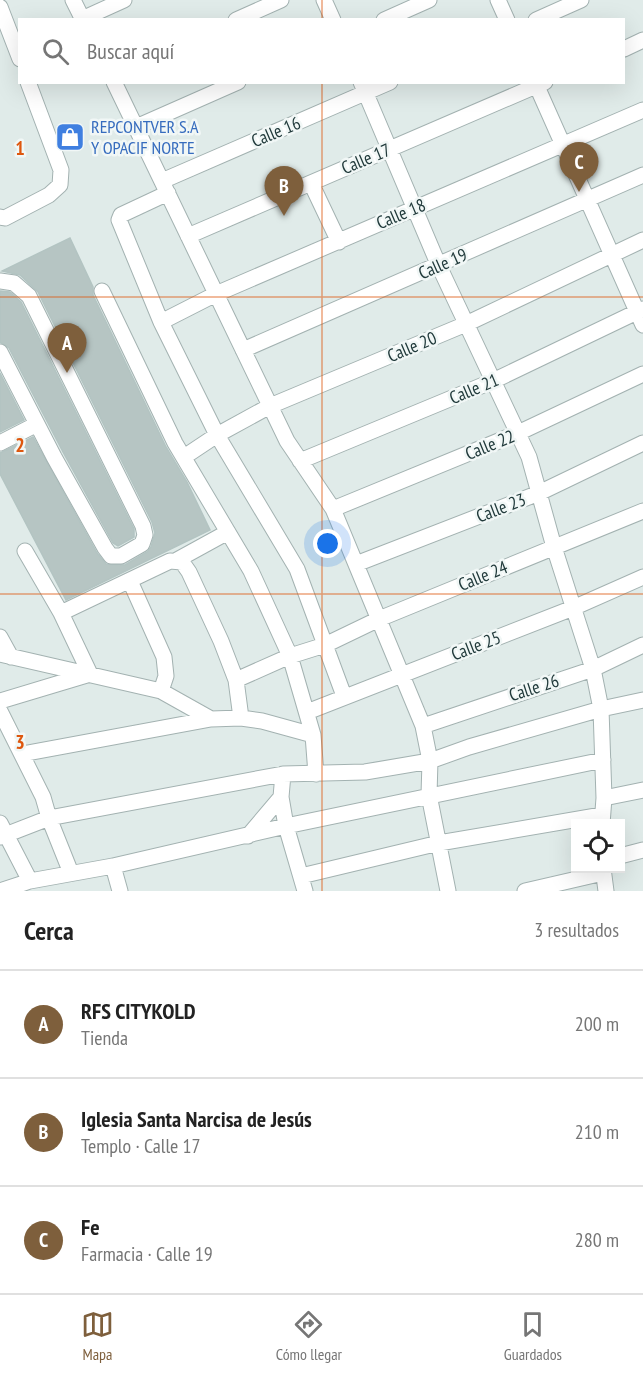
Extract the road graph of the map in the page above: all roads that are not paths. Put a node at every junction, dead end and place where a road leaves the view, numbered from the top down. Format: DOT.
graph roads {
  1 [pos="74,0"];
  2 [pos="124,0"];
  3 [pos="281,0"];
  4 [pos="324,0"];
  5 [pos="429,0"];
  6 [pos="498,0"];
  7 [pos="581,0"];
  8 [pos="0,6"];
  9 [pos="83,18"];
  10 [pos="85,18"];
  11 [pos="240,18"];
  12 [pos="332,18"];
  13 [pos="388,18"];
  14 [pos="506,18"];
  15 [pos="540,18"];
  16 [pos="643,40"];
  17 [pos="625,49"];
  18 [pos="18,54"];
  19 [pos="29,84"];
  20 [pos="115,84"];
  21 [pos="233,84"];
  22 [pos="381,84"];
  23 [pos="539,84"];
  24 [pos="364,88"];
  25 [pos="643,110"];
  26 [pos="136,127"];
  27 [pos="563,145"];
  28 [pos="390,149"];
  29 [pos="643,176"];
  30 [pos="311,183"];
  31 [pos="165,187"];
  32 [pos="587,200"];
  33 [pos="415,208"];
  34 [pos="0,217"];
  35 [pos="188,236"];
  36 [pos="643,240"];
  37 [pos="339,242"];
  38 [pos="611,253"];
  39 [pos="439,266"];
  40 [pos="0,280"];
  41 [pos="102,291"];
  42 [pos="216,294"];
  43 [pos="641,315"];
  44 [pos="161,322"];
  45 [pos="466,324"];
  46 [pos="243,350"];
  47 [pos="0,352"];
  48 [pos="643,374"];
  49 [pos="493,381"];
  50 [pos="270,406"];
  51 [pos="37,424"];
  52 [pos="518,433"];
  53 [pos="218,435"];
  54 [pos="643,443"];
  55 [pos="0,444"];
  56 [pos="184,458"];
  57 [pos="300,461"];
  58 [pos="539,493"];
  59 [pos="333,509"];
  60 [pos="643,511"];
  61 [pos="228,532"];
  62 [pos="554,547"];
  63 [pos="25,550"];
  64 [pos="177,560"];
  65 [pos="356,564"];
  66 [pos="643,577"];
  67 [pos="130,581"];
  68 [pos="573,608"];
  69 [pos="61,613"];
  70 [pos="379,619"];
  71 [pos="0,637"];
  72 [pos="325,645"];
  73 [pos="643,645"];
  74 [pos="6,656"];
  75 [pos="290,656"];
  76 [pos="593,669"];
  77 [pos="90,674"];
  78 [pos="401,674"];
  79 [pos="236,680"];
  80 [pos="161,691"];
  81 [pos="344,696"];
  82 [pos="643,700"];
  83 [pos="0,701"];
  84 [pos="601,709"];
  85 [pos="0,711"];
  86 [pos="307,712"];
  87 [pos="241,718"];
  88 [pos="211,719"];
  89 [pos="423,726"];
  90 [pos="313,735"];
  91 [pos="22,754"];
  92 [pos="603,760"];
  93 [pos="430,761"];
  94 [pos="283,774"];
  95 [pos="316,774"];
  96 [pos="643,790"];
  97 [pos="429,795"];
  98 [pos="281,797"];
  99 [pos="604,798"];
  100 [pos="49,818"];
  101 [pos="602,819"];
  102 [pos="571,824"];
  103 [pos="286,826"];
  104 [pos="2,831"];
  105 [pos="248,836"];
  106 [pos="439,843"];
  107 [pos="643,850"];
  108 [pos="625,855"];
  109 [pos="112,866"];
  110 [pos="71,873"];
  111 [pos="595,873"];
  112 [pos="603,873"];
  113 [pos="30,881"];
  114 [pos="301,887"];
  115 [pos="0,891"];
  116 [pos="120,891"];
  117 [pos="448,891"];
  118 [pos="525,891"];
  119 [pos="606,891"];
  1 -- 9 [label="street"];
  2 -- 10 [label="street"];
  3 -- 11 [label="street"];
  4 -- 12 [label="street"];
  5 -- 13 [label="street"];
  6 -- 14 [label="street"];
  7 -- 15 [label="street"];
  8 -- 18 [label="street"];
  16 -- 17 [label="street"];
  19 -- 34 [label="street"];
  20 -- 26 [label="street"];
  21 -- 26 [label="street"];
  22 -- 24 [label="street, Calle 16"];
  23 -- 27 [label="street"];
  23 -- 28 [label="street, Calle 17"];
  24 -- 28 [label="street"];
  24 -- 31 [label="street, Calle 16"];
  25 -- 27 [label="street, Calle 18"];
  26 -- 31 [label="street"];
  27 -- 32 [label="street"];
  27 -- 33 [label="street, Calle 18"];
  28 -- 30 [label="street, Calle 17"];
  28 -- 33 [label="street"];
  29 -- 32 [label="street, Calle 19"];
  30 -- 35 [label="street, Calle 17"];
  30 -- 37 [label="street"];
  31 -- 35 [label="street"];
  31 -- 44 [label="street, Calle 16"];
  32 -- 38 [label="street"];
  32 -- 39 [label="street, Calle 19"];
  33 -- 37 [label="street, Calle 18"];
  33 -- 39 [label="street"];
  35 -- 42 [label="street"];
  36 -- 38 [label="street, Calle 20"];
  37 -- 42 [label="street, Calle 18"];
  38 -- 43 [label="street"];
  38 -- 45 [label="street, Calle 20"];
  39 -- 45 [label="street"];
  39 -- 46 [label="street, Calle 19"];
  40 -- 51 [label="street"];
  41 -- 56 [label="street"];
  42 -- 44 [label="street, Calle 18"];
  42 -- 46 [label="street"];
  43 -- 49 [label="street, Calle 21"];
  44 -- 53 [label="street"];
  45 -- 49 [label="street"];
  45 -- 50 [label="street, Calle 20"];
  46 -- 50 [label="street"];
  47 -- 51 [label="street"];
  48 -- 52 [label="street, Calle 22"];
  49 -- 52 [label="street"];
  49 -- 57 [label="street, Calle 21"];
  50 -- 53 [label="street, Calle 20"];
  50 -- 57 [label="street"];
  51 -- 55 [label="street"];
  52 -- 58 [label="street"];
  52 -- 59 [label="street, Calle 22"];
  53 -- 56 [label="street, Calle 20"];
  53 -- 72 [label="street"];
  54 -- 58 [label="street, Calle 23"];
  56 -- 61 [label="street"];
  57 -- 59 [label="street"];
  58 -- 62 [label="street"];
  58 -- 65 [label="street, Calle 23"];
  59 -- 65 [label="street"];
  60 -- 62 [label="street, Calle 24"];
  61 -- 64 [label="street"];
  61 -- 75 [label="street"];
  62 -- 68 [label="street"];
  62 -- 70 [label="street, Calle 24"];
  63 -- 69 [label="street"];
  64 -- 67 [label="street"];
  64 -- 79 [label="street"];
  65 -- 70 [label="street"];
  66 -- 68 [label="street, Calle 25"];
  67 -- 69 [label="street"];
  67 -- 80 [label="street"];
  68 -- 76 [label="street"];
  68 -- 78 [label="street, Calle 25"];
  69 -- 77 [label="street"];
  70 -- 72 [label="street, Calle 24"];
  70 -- 78 [label="street"];
  71 -- 74 [label="street"];
  72 -- 75 [label="street, Calle 24"];
  72 -- 81 [label="street"];
  73 -- 76 [label="street, Calle 26"];
  74 -- 77 [label="street"];
  75 -- 79 [label="street, Calle 24"];
  75 -- 86 [label="street"];
  76 -- 84 [label="street"];
  76 -- 89 [label="street, Calle 26"];
  77 -- 80 [label="street"];
  77 -- 83 [label="street"];
  78 -- 81 [label="street, Calle 25"];
  78 -- 89 [label="street"];
  79 -- 87 [label="street"];
  80 -- 88 [label="street"];
  81 -- 86 [label="street, Calle 25"];
  82 -- 84 [label="street"];
  84 -- 92 [label="street"];
  84 -- 93 [label="street"];
  85 -- 91 [label="street"];
  86 -- 90 [label="street"];
  87 -- 88 [label="street"];
  87 -- 90 [label="street"];
  88 -- 91 [label="street"];
  89 -- 93 [label="street"];
  90 -- 95 [label="street"];
  91 -- 100 [label="street"];
  92 -- 97 [label="street"];
  92 -- 99 [label="street"];
  93 -- 95 [label="street"];
  93 -- 97 [label="street"];
  94 -- 95 [label="street"];
  94 -- 98 [label="street"];
  94 -- 100 [label="street"];
  96 -- 99 [label="street"];
  97 -- 103 [label="street"];
  97 -- 106 [label="street"];
  98 -- 103 [label="street"];
  98 -- 105 [label="street"];
  99 -- 101 [label="street"];
  100 -- 104 [label="street"];
  100 -- 110 [label="street"];
  102 -- 106 [label="street"];
  103 -- 105 [label="street"];
  103 -- 114 [label="street"];
  104 -- 113 [label="street"];
  105 -- 109 [label="street"];
  106 -- 114 [label="street"];
  106 -- 117 [label="street"];
  107 -- 108 [label="street"];
  109 -- 110 [label="street"];
  109 -- 116 [label="street"];
  110 -- 113 [label="street"];
  111 -- 118 [label="street"];
  112 -- 119 [label="street"];
  113 -- 115 [label="street"];
}
